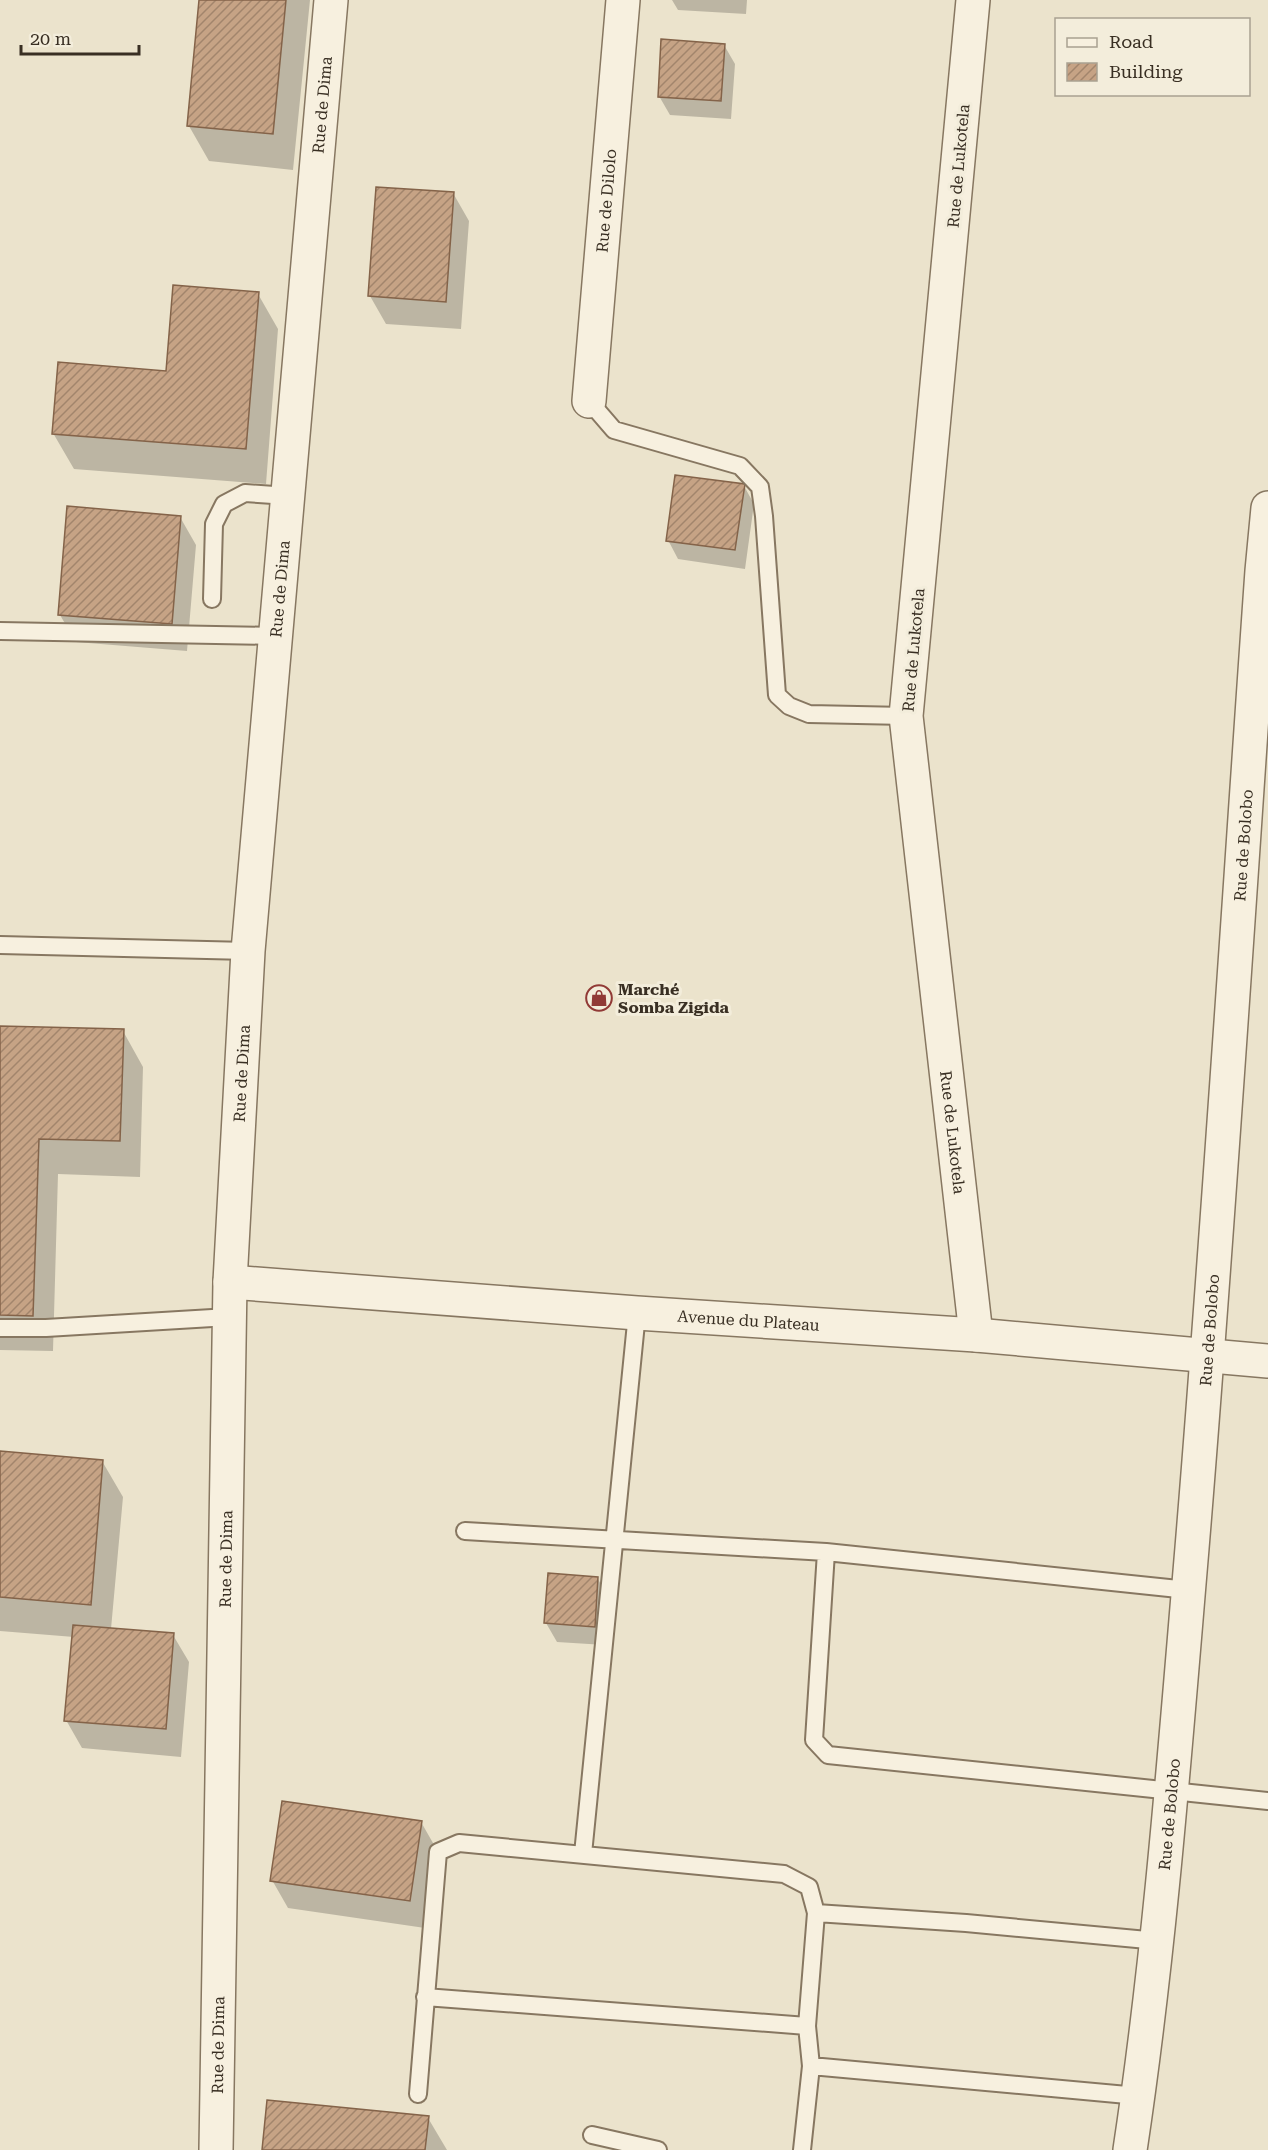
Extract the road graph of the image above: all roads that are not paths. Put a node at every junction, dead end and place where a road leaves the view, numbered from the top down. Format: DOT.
graph roads {
  1 [pos="331,0"];
  2 [pos="623,0"];
  3 [pos="973,0"];
  4 [pos="589,401"];
  5 [pos="288,495"];
  6 [pos="1268,508"];
  7 [pos="212,599"];
  8 [pos="0,631"];
  9 [pos="275,636"];
  10 [pos="906,716"];
  11 [pos="0,945"];
  12 [pos="248,951"];
  13 [pos="230,1282"];
  14 [pos="637,1313"];
  15 [pos="229,1317"];
  16 [pos="0,1328"];
  17 [pos="976,1335"];
  18 [pos="1208,1355"];
  19 [pos="1268,1361"];
  20 [pos="465,1531"];
  21 [pos="614,1541"];
  22 [pos="826,1552"];
  23 [pos="1188,1590"];
  24 [pos="1171,1791"];
  25 [pos="1268,1801"];
  26 [pos="583,1854"];
  27 [pos="816,1913"];
  28 [pos="1158,1941"];
  29 [pos="425,1997"];
  30 [pos="807,2026"];
  31 [pos="811,2066"];
  32 [pos="418,2094"];
  33 [pos="1138,2096"];
  34 [pos="592,2135"];
  35 [pos="216,2150"];
  36 [pos="658,2150"];
  37 [pos="802,2150"];
  38 [pos="1130,2150"];
  1 -- 5 [label="street, Rue de Dima"];
  2 -- 4 [label="street, Rue de Dilolo"];
  3 -- 10 [label="street, Rue de Lukotela"];
  4 -- 10 [label="lane"];
  5 -- 7 [label="lane"];
  5 -- 9 [label="street, Rue de Dima"];
  6 -- 18 [label="street, Rue de Bolobo"];
  8 -- 9 [label="lane"];
  9 -- 12 [label="street, Rue de Dima"];
  10 -- 17 [label="street, Rue de Lukotela"];
  11 -- 12 [label="lane"];
  12 -- 13 [label="street, Rue de Dima"];
  13 -- 14 [label="street, Avenue du Plateau"];
  13 -- 15 [label="street, Rue de Dima"];
  14 -- 17 [label="street, Avenue du Plateau"];
  14 -- 21 [label="lane"];
  15 -- 16 [label="lane"];
  15 -- 35 [label="street, Rue de Dima"];
  17 -- 18 [label="street, Avenue du Plateau"];
  18 -- 19 [label="street, Avenue du Plateau"];
  18 -- 23 [label="street, Rue de Bolobo"];
  20 -- 21 [label="lane"];
  21 -- 22 [label="lane"];
  21 -- 26 [label="lane"];
  22 -- 23 [label="lane"];
  22 -- 24 [label="lane"];
  23 -- 24 [label="street, Rue de Bolobo"];
  24 -- 25 [label="lane"];
  24 -- 28 [label="street, Rue de Bolobo"];
  26 -- 27 [label="lane"];
  26 -- 29 [label="lane"];
  27 -- 28 [label="lane"];
  27 -- 30 [label="lane"];
  28 -- 33 [label="street, Rue de Bolobo"];
  29 -- 30 [label="lane"];
  29 -- 32 [label="lane"];
  30 -- 31 [label="lane"];
  31 -- 33 [label="lane"];
  31 -- 37 [label="lane"];
  33 -- 38 [label="street, Rue de Bolobo"];
  34 -- 36 [label="lane"];
}
